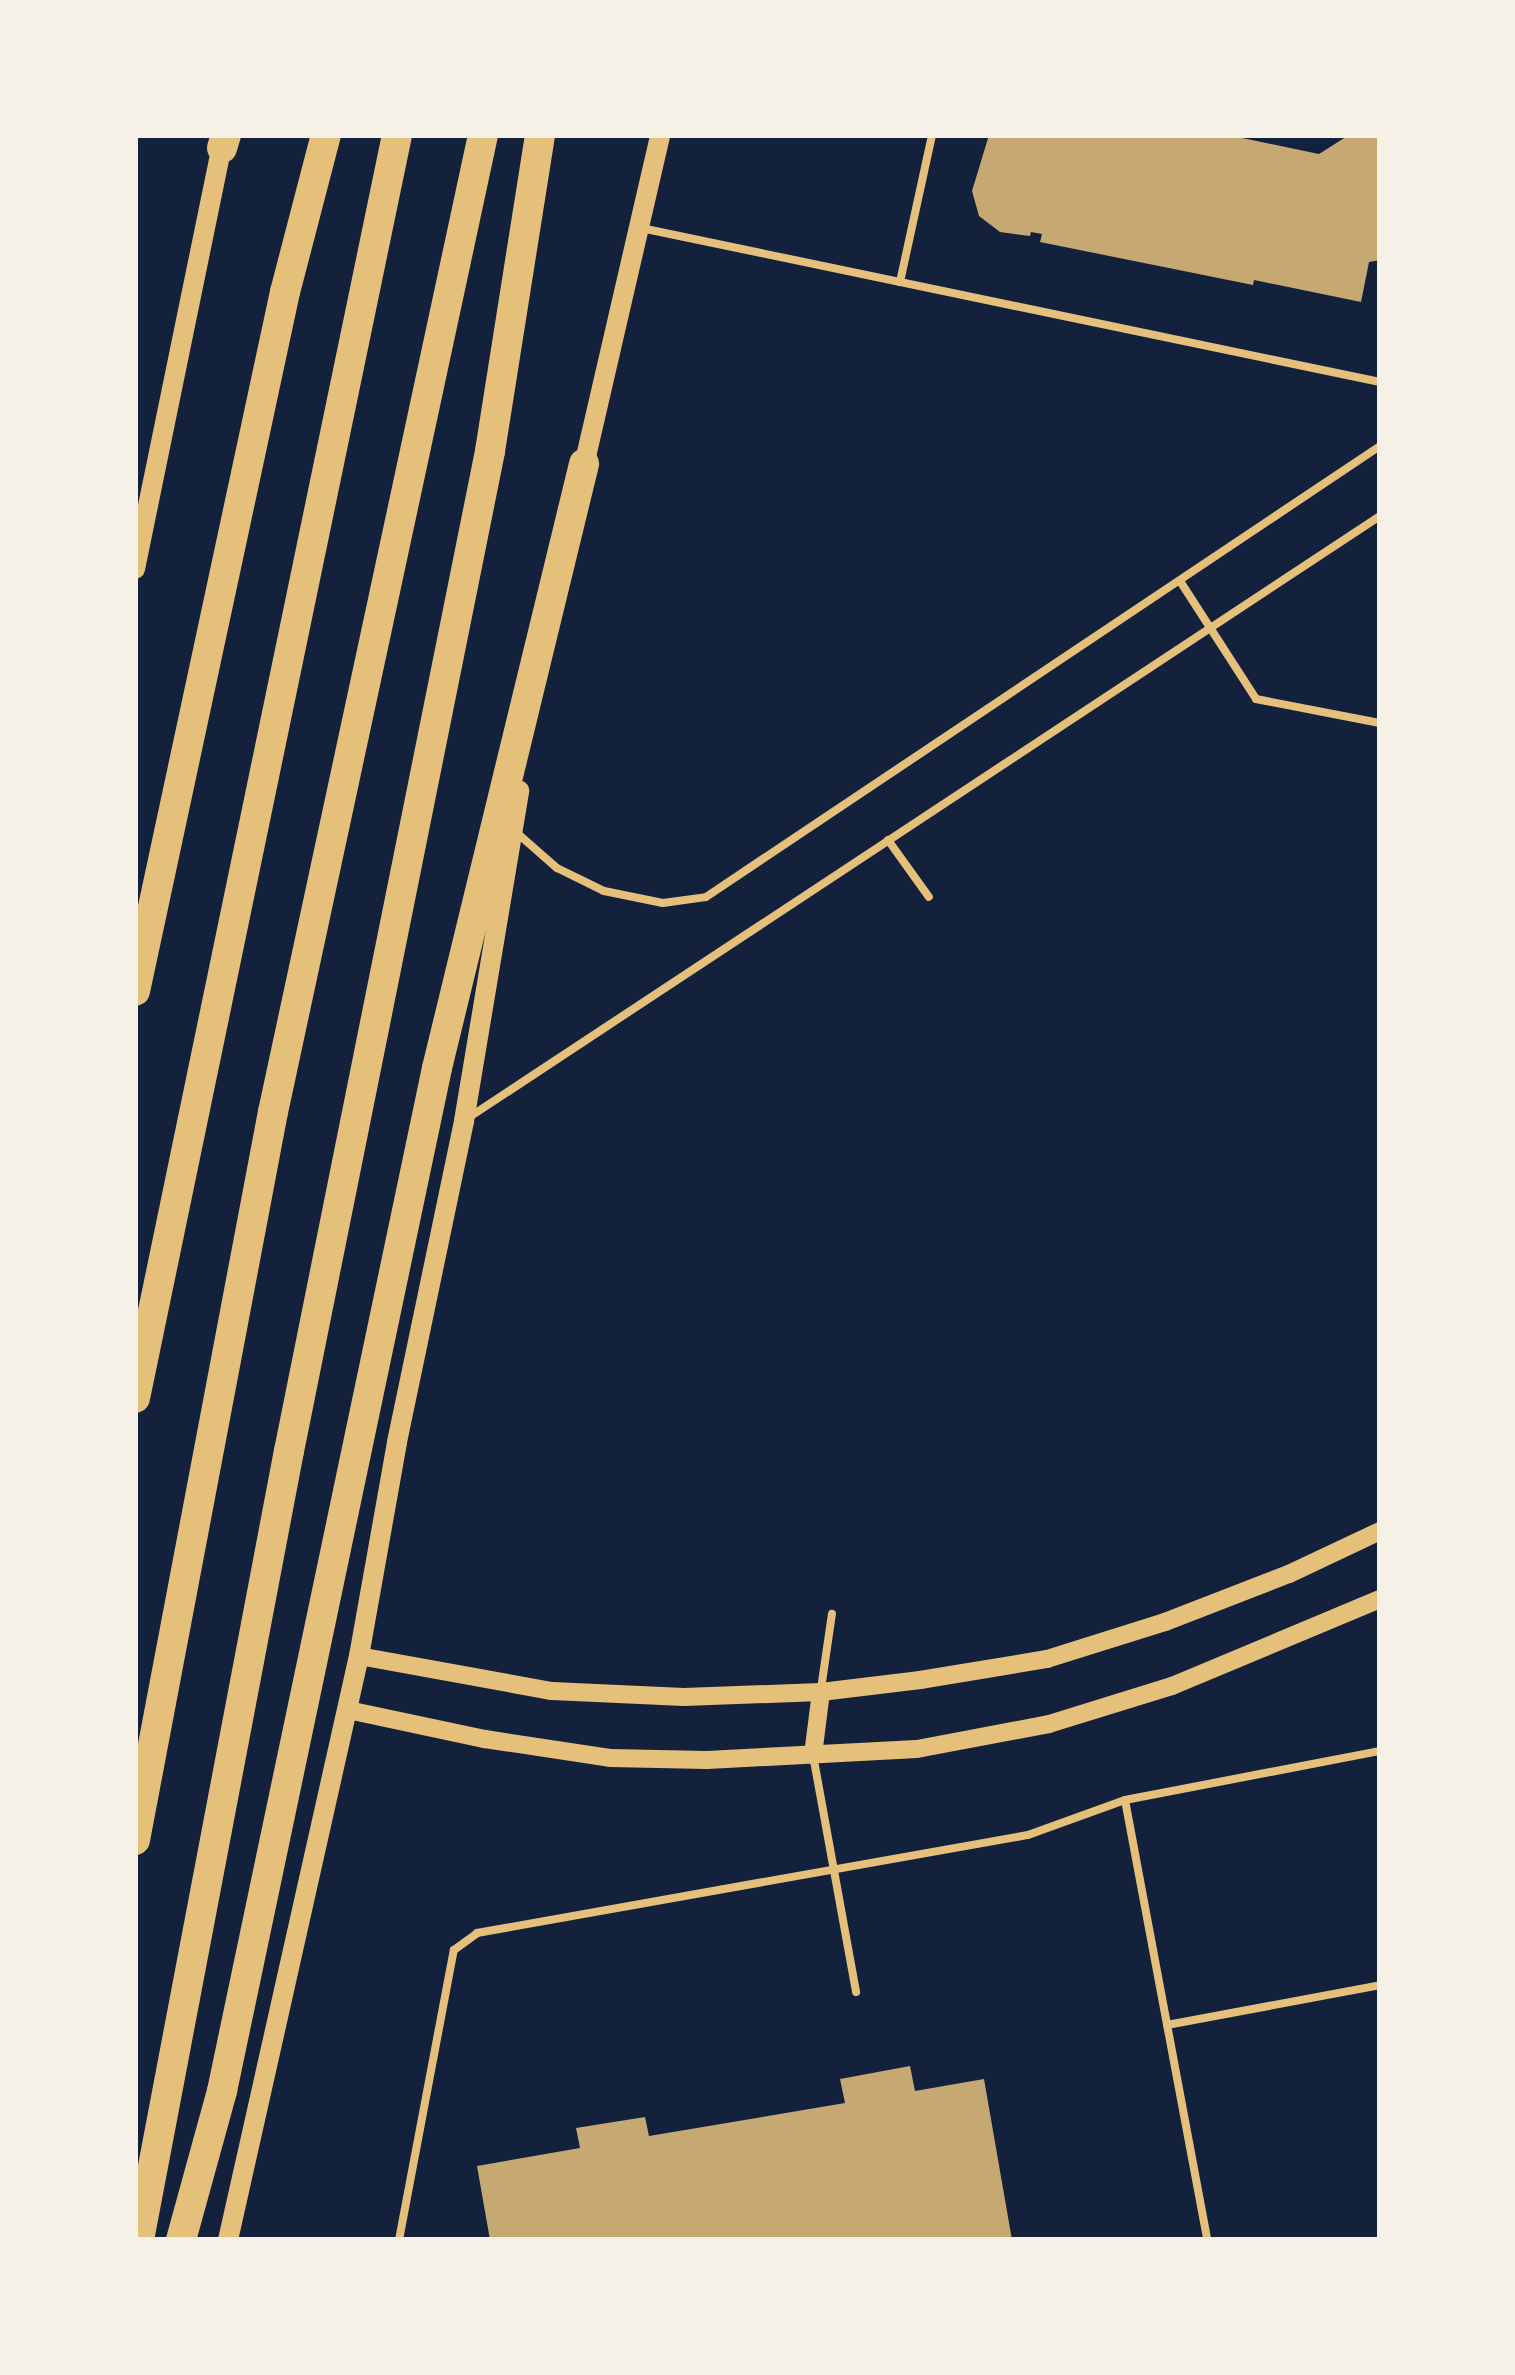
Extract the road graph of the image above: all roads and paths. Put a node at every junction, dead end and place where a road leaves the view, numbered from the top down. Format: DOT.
graph roads {
  1 [pos="326,135"];
  2 [pos="398,135"];
  3 [pos="483,135"];
  4 [pos="540,135"];
  5 [pos="660,135"];
  6 [pos="932,135"];
  7 [pos="224,139"];
  8 [pos="641,228"];
  9 [pos="900,282"];
  10 [pos="1380,382"];
  11 [pos="1380,446"];
  12 [pos="584,464"];
  13 [pos="1380,516"];
  14 [pos="135,570"];
  15 [pos="1180,581"];
  16 [pos="1210,628"];
  17 [pos="1380,723"];
  18 [pos="511,828"];
  19 [pos="888,840"];
  20 [pos="928,896"];
  21 [pos="135,991"];
  22 [pos="464,1120"];
  23 [pos="135,1398"];
  24 [pos="1380,1530"];
  25 [pos="1380,1599"];
  26 [pos="832,1614"];
  27 [pos="359,1656"];
  28 [pos="821,1692"];
  29 [pos="348,1710"];
  30 [pos="1380,1751"];
  31 [pos="812,1755"];
  32 [pos="1125,1800"];
  33 [pos="135,1840"];
  34 [pos="834,1871"];
  35 [pos="1380,1985"];
  36 [pos="856,1992"];
  37 [pos="1167,2025"];
  38 [pos="139,2240"];
  39 [pos="180,2240"];
  40 [pos="228,2240"];
  41 [pos="399,2240"];
  42 [pos="1207,2240"];
  1 -- 21 [label="highway"];
  2 -- 23 [label="highway"];
  3 -- 33 [label="highway"];
  4 -- 38 [label="highway"];
  5 -- 8 [label="main road"];
  6 -- 9 [label="lane"];
  7 -- 14 [label="main road"];
  8 -- 9 [label="lane"];
  8 -- 12 [label="main road"];
  9 -- 10 [label="lane"];
  11 -- 15 [label="lane"];
  12 -- 18 [label="main road"];
  12 -- 39 [label="highway"];
  13 -- 16 [label="lane"];
  15 -- 16 [label="lane"];
  15 -- 18 [label="lane"];
  16 -- 17 [label="lane"];
  16 -- 19 [label="lane"];
  18 -- 22 [label="main road"];
  19 -- 20 [label="lane"];
  19 -- 22 [label="lane"];
  22 -- 27 [label="main road"];
  24 -- 28 [label="street"];
  25 -- 31 [label="street"];
  26 -- 28 [label="lane"];
  27 -- 28 [label="street"];
  27 -- 29 [label="main road"];
  28 -- 31 [label="street"];
  29 -- 31 [label="street"];
  29 -- 40 [label="main road"];
  30 -- 32 [label="lane"];
  31 -- 34 [label="lane"];
  32 -- 34 [label="lane"];
  32 -- 37 [label="lane"];
  34 -- 36 [label="lane"];
  34 -- 41 [label="lane"];
  35 -- 37 [label="lane"];
  37 -- 42 [label="lane"];
}
